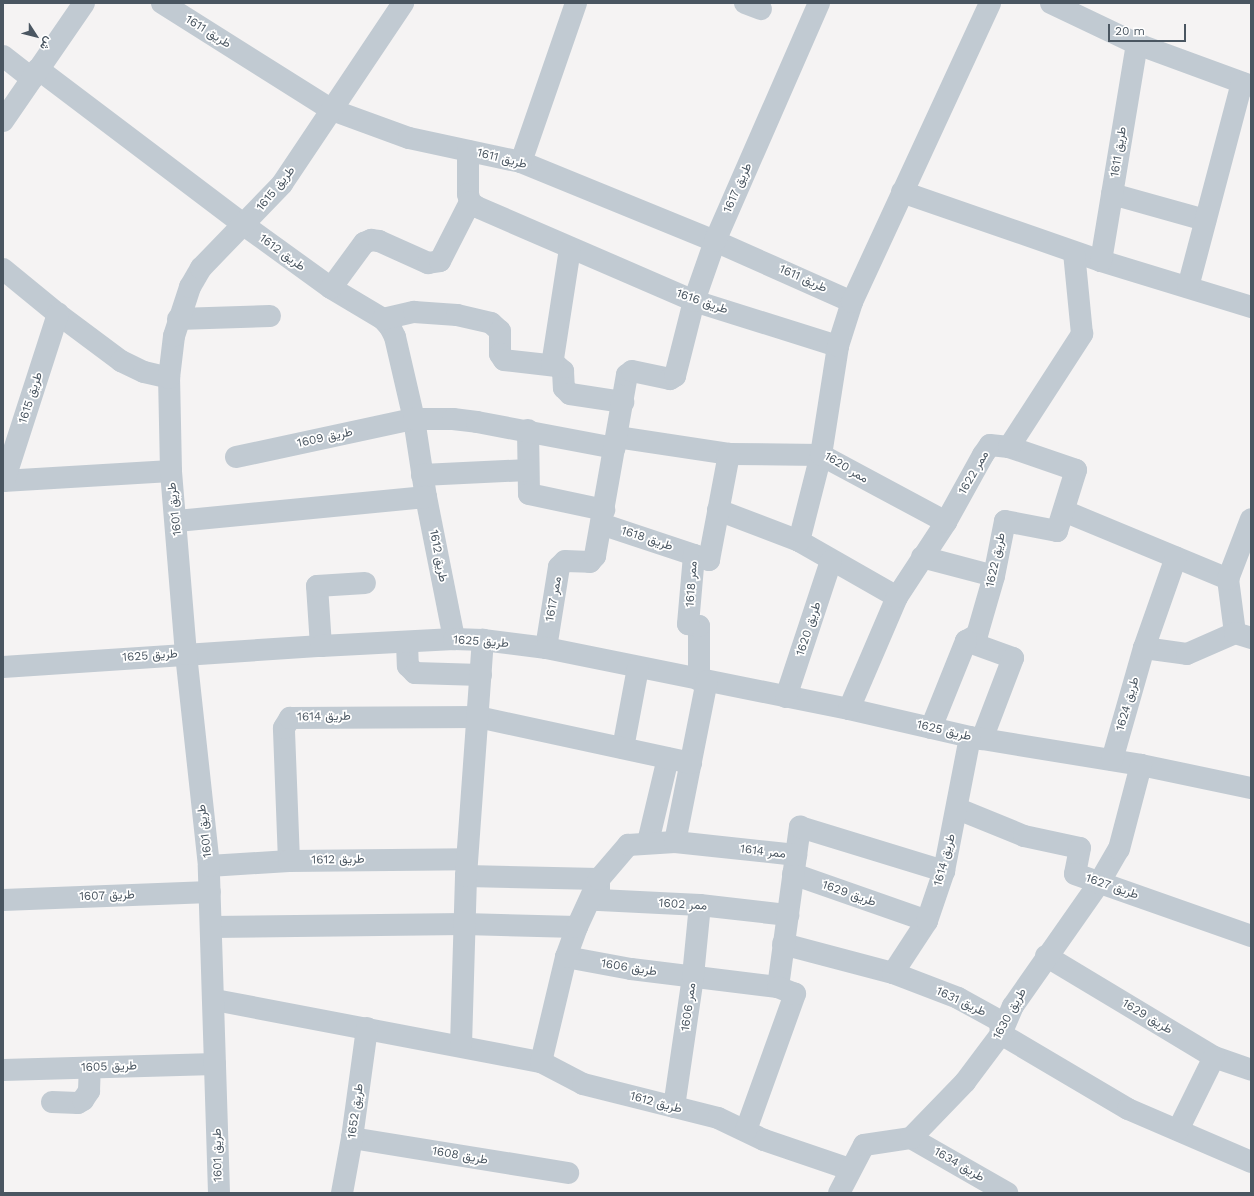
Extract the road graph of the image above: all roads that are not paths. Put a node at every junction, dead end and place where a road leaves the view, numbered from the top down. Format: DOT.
graph roads {
  1 [pos="84,3"];
  2 [pos="162,3"];
  3 [pos="403,3"];
  4 [pos="576,3"];
  5 [pos="819,3"];
  6 [pos="990,3"];
  7 [pos="1051,3"];
  8 [pos="1137,44"];
  9 [pos="3,56"];
  10 [pos="35,74"];
  11 [pos="1247,84"];
  12 [pos="332,110"];
  13 [pos="3,121"];
  14 [pos="468,151"];
  15 [pos="520,162"];
  16 [pos="902,192"];
  17 [pos="1112,194"];
  18 [pos="470,202"];
  19 [pos="1205,220"];
  20 [pos="244,225"];
  21 [pos="715,240"];
  22 [pos="570,249"];
  23 [pos="1074,252"];
  24 [pos="1101,261"];
  25 [pos="3,269"];
  26 [pos="1188,287"];
  27 [pos="331,288"];
  28 [pos="694,301"];
  29 [pos="852,302"];
  30 [pos="1251,307"];
  31 [pos="58,314"];
  32 [pos="270,316"];
  33 [pos="178,319"];
  34 [pos="383,319"];
  35 [pos="838,346"];
  36 [pos="552,365"];
  37 [pos="168,378"];
  38 [pos="673,378"];
  39 [pos="623,402"];
  40 [pos="414,419"];
  41 [pos="528,430"];
  42 [pos="616,442"];
  43 [pos="1009,447"];
  44 [pos="729,454"];
  45 [pos="821,455"];
  46 [pos="236,457"];
  47 [pos="528,470"];
  48 [pos="171,471"];
  49 [pos="422,475"];
  50 [pos="3,481"];
  51 [pos="426,497"];
  52 [pos="718,510"];
  53 [pos="1064,511"];
  54 [pos="602,517"];
  55 [pos="1251,519"];
  56 [pos="177,521"];
  57 [pos="946,522"];
  58 [pos="799,541"];
  59 [pos="694,555"];
  60 [pos="922,557"];
  61 [pos="1176,557"];
  62 [pos="831,561"];
  63 [pos="994,576"];
  64 [pos="1228,579"];
  65 [pos="365,583"];
  66 [pos="896,597"];
  67 [pos="1243,635"];
  68 [pos="454,639"];
  69 [pos="483,640"];
  70 [pos="966,641"];
  71 [pos="407,642"];
  72 [pos="321,646"];
  73 [pos="546,648"];
  74 [pos="1144,648"];
  75 [pos="186,654"];
  76 [pos="3,667"];
  77 [pos="638,668"];
  78 [pos="481,675"];
  79 [pos="703,680"];
  80 [pos="786,697"];
  81 [pos="849,709"];
  82 [pos="478,717"];
  83 [pos="932,728"];
  84 [pos="976,738"];
  85 [pos="623,748"];
  86 [pos="668,758"];
  87 [pos="1112,760"];
  88 [pos="691,763"];
  89 [pos="1141,765"];
  90 [pos="1251,788"];
  91 [pos="958,809"];
  92 [pos="648,842"];
  93 [pos="675,842"];
  94 [pos="290,861"];
  95 [pos="794,865"];
  96 [pos="209,866"];
  97 [pos="467,868"];
  98 [pos="944,871"];
  99 [pos="599,879"];
  100 [pos="1099,883"];
  101 [pos="210,892"];
  102 [pos="3,900"];
  103 [pos="700,906"];
  104 [pos="788,915"];
  105 [pos="927,921"];
  106 [pos="464,924"];
  107 [pos="212,927"];
  108 [pos="577,927"];
  109 [pos="1251,936"];
  110 [pos="784,944"];
  111 [pos="1046,956"];
  112 [pos="566,957"];
  113 [pos="893,973"];
  114 [pos="693,976"];
  115 [pos="778,987"];
  116 [pos="214,1000"];
  117 [pos="367,1028"];
  118 [pos="1001,1034"];
  119 [pos="460,1045"];
  120 [pos="1214,1057"];
  121 [pos="541,1062"];
  122 [pos="215,1064"];
  123 [pos="90,1068"];
  124 [pos="3,1070"];
  125 [pos="1251,1070"];
  126 [pos="52,1102"];
  127 [pos="674,1107"];
  128 [pos="746,1130"];
  129 [pos="1178,1130"];
  130 [pos="352,1138"];
  131 [pos="911,1138"];
  132 [pos="1251,1162"];
  133 [pos="850,1169"];
  134 [pos="568,1172"];
  135 [pos="219,1193"];
  136 [pos="342,1193"];
  137 [pos="839,1193"];
  138 [pos="1007,1193"];
  1 -- 10 [label="street"];
  2 -- 12 [label="street, طريق 1611"];
  3 -- 12 [label="street, طريق 1615"];
  4 -- 15 [label="street"];
  5 -- 21 [label="street, طريق 1617"];
  6 -- 16 [label="street"];
  7 -- 8 [label="street"];
  8 -- 11 [label="street"];
  8 -- 17 [label="street, طريق 1611"];
  9 -- 10 [label="street, طريق 1612"];
  10 -- 13 [label="street"];
  10 -- 20 [label="street, طريق 1612"];
  11 -- 19 [label="street"];
  12 -- 14 [label="street, طريق 1611"];
  12 -- 20 [label="street, طريق 1615"];
  14 -- 15 [label="street, طريق 1611"];
  14 -- 18 [label="street"];
  15 -- 21 [label="street, طريق 1611"];
  16 -- 23 [label="street"];
  16 -- 29 [label="street"];
  17 -- 19 [label="street"];
  17 -- 24 [label="street, طريق 1611"];
  18 -- 22 [label="street, طريق 1616"];
  18 -- 27 [label="street"];
  19 -- 26 [label="street"];
  20 -- 27 [label="street, طريق 1612"];
  20 -- 33 [label="street, طريق 1615"];
  21 -- 28 [label="street, طريق 1617"];
  21 -- 29 [label="street, طريق 1611"];
  22 -- 28 [label="street, طريق 1616"];
  22 -- 36 [label="street"];
  23 -- 24 [label="street"];
  23 -- 43 [label="street"];
  24 -- 26 [label="street"];
  25 -- 31 [label="street"];
  26 -- 30 [label="street"];
  27 -- 34 [label="street, طريق 1612"];
  28 -- 35 [label="street, طريق 1616"];
  28 -- 38 [label="street, طريق 1617"];
  29 -- 35 [label="street"];
  31 -- 37 [label="street"];
  31 -- 50 [label="street, طريق 1615"];
  32 -- 33 [label="street"];
  33 -- 37 [label="street, طريق 1615"];
  34 -- 36 [label="street"];
  34 -- 40 [label="street, طريق 1612"];
  35 -- 45 [label="street, ممر 1620"];
  36 -- 39 [label="street"];
  37 -- 48 [label="street, طريق 1615"];
  38 -- 39 [label="street, ممر 1617"];
  39 -- 42 [label="street, ممر 1617"];
  40 -- 41 [label="street"];
  40 -- 46 [label="street, طريق 1609"];
  40 -- 49 [label="street, طريق 1612"];
  41 -- 42 [label="street"];
  41 -- 47 [label="street"];
  42 -- 44 [label="street"];
  42 -- 54 [label="street, ممر 1617"];
  43 -- 53 [label="street, طريق 1622"];
  43 -- 57 [label="street, ممر 1622"];
  44 -- 45 [label="street"];
  44 -- 52 [label="street, ممر 1618"];
  45 -- 57 [label="street, ممر 1620"];
  45 -- 58 [label="street"];
  47 -- 49 [label="street"];
  47 -- 54 [label="street"];
  48 -- 50 [label="street"];
  48 -- 56 [label="street, طريق 1601"];
  49 -- 51 [label="street, طريق 1612"];
  51 -- 56 [label="street"];
  51 -- 68 [label="street, طريق 1612"];
  52 -- 58 [label="street"];
  52 -- 59 [label="street, ممر 1618"];
  53 -- 61 [label="street"];
  53 -- 63 [label="street, طريق 1622"];
  54 -- 59 [label="street, طريق 1618"];
  54 -- 73 [label="street, ممر 1617"];
  55 -- 64 [label="street"];
  56 -- 75 [label="street, طريق 1601"];
  57 -- 60 [label="street, ممر 1622"];
  58 -- 62 [label="street"];
  59 -- 79 [label="street, ممر 1618"];
  60 -- 63 [label="street"];
  60 -- 66 [label="street, ممر 1622"];
  61 -- 64 [label="street"];
  61 -- 74 [label="street, طريق 1624"];
  62 -- 66 [label="street"];
  62 -- 80 [label="street, طريق 1620"];
  63 -- 70 [label="street, طريق 1622"];
  64 -- 67 [label="street"];
  65 -- 72 [label="street"];
  66 -- 81 [label="street, ممر 1622"];
  67 -- 74 [label="street"];
  68 -- 69 [label="street, طريق 1625"];
  68 -- 71 [label="street, طريق 1625"];
  69 -- 73 [label="street, طريق 1625"];
  69 -- 78 [label="street"];
  70 -- 83 [label="street"];
  70 -- 84 [label="street"];
  71 -- 72 [label="street, طريق 1625"];
  71 -- 78 [label="street"];
  72 -- 75 [label="street, طريق 1625"];
  73 -- 77 [label="street, طريق 1625"];
  74 -- 87 [label="street, طريق 1624"];
  75 -- 76 [label="street, طريق 1625"];
  75 -- 96 [label="street, طريق 1601"];
  77 -- 79 [label="street, طريق 1625"];
  77 -- 85 [label="street"];
  78 -- 82 [label="street"];
  79 -- 80 [label="street, طريق 1625"];
  79 -- 88 [label="street"];
  80 -- 81 [label="street, طريق 1625"];
  81 -- 83 [label="street, طريق 1625"];
  82 -- 85 [label="street"];
  82 -- 94 [label="street, طريق 1614"];
  82 -- 97 [label="street"];
  83 -- 84 [label="street, طريق 1625"];
  84 -- 87 [label="street, طريق 1625"];
  84 -- 91 [label="street, طريق 1614"];
  85 -- 86 [label="street"];
  86 -- 88 [label="street"];
  86 -- 92 [label="street"];
  87 -- 89 [label="street, طريق 1625"];
  88 -- 93 [label="street"];
  89 -- 90 [label="street, طريق 1625"];
  89 -- 100 [label="street, طريق 1630"];
  91 -- 98 [label="street, طريق 1614"];
  91 -- 100 [label="street, طريق 1627"];
  92 -- 93 [label="street, ممر 1614"];
  92 -- 99 [label="street, ممر 1614"];
  93 -- 95 [label="street, ممر 1614"];
  94 -- 96 [label="street, طريق 1612"];
  94 -- 97 [label="street, طريق 1612"];
  95 -- 98 [label="street, ممر 1614"];
  95 -- 104 [label="street"];
  95 -- 105 [label="street, طريق 1629"];
  96 -- 101 [label="street, طريق 1601"];
  97 -- 99 [label="street, طريق 1612"];
  97 -- 106 [label="street"];
  98 -- 105 [label="street, طريق 1614"];
  99 -- 103 [label="street, ممر 1602"];
  99 -- 108 [label="street, ممر 1614"];
  100 -- 109 [label="street, طريق 1627"];
  100 -- 111 [label="street, طريق 1630"];
  101 -- 102 [label="street, طريق 1607"];
  101 -- 107 [label="street, طريق 1601"];
  103 -- 104 [label="street, ممر 1602"];
  103 -- 114 [label="street, ممر 1606"];
  104 -- 110 [label="street"];
  105 -- 113 [label="street, طريق 1614"];
  106 -- 107 [label="street"];
  106 -- 108 [label="street"];
  106 -- 119 [label="street"];
  107 -- 116 [label="street, طريق 1601"];
  108 -- 112 [label="street, ممر 1614"];
  110 -- 113 [label="street, طريق 1631"];
  110 -- 115 [label="street"];
  111 -- 118 [label="street, طريق 1630"];
  111 -- 120 [label="street, طريق 1629"];
  112 -- 114 [label="street, طريق 1606"];
  112 -- 121 [label="street, ممر 1614"];
  113 -- 118 [label="street, طريق 1631"];
  114 -- 115 [label="street"];
  114 -- 127 [label="street, ممر 1606"];
  115 -- 128 [label="street"];
  116 -- 117 [label="street, طريق 1612"];
  116 -- 122 [label="street, طريق 1601"];
  117 -- 119 [label="street, طريق 1612"];
  117 -- 130 [label="street, طريق 1652"];
  118 -- 129 [label="street"];
  118 -- 131 [label="street, طريق 1630"];
  119 -- 121 [label="street, طريق 1612"];
  120 -- 125 [label="street, طريق 1629"];
  120 -- 129 [label="street"];
  121 -- 127 [label="street, طريق 1612"];
  122 -- 123 [label="street, طريق 1605"];
  122 -- 135 [label="street, طريق 1601"];
  123 -- 124 [label="street, طريق 1605"];
  123 -- 126 [label="street"];
  127 -- 128 [label="street, طريق 1612"];
  128 -- 133 [label="street, طريق 1612"];
  129 -- 132 [label="street"];
  130 -- 134 [label="street, طريق 1608"];
  130 -- 136 [label="street, طريق 1652"];
  131 -- 133 [label="street"];
  131 -- 138 [label="street, طريق 1634"];
  133 -- 137 [label="street"];
}
